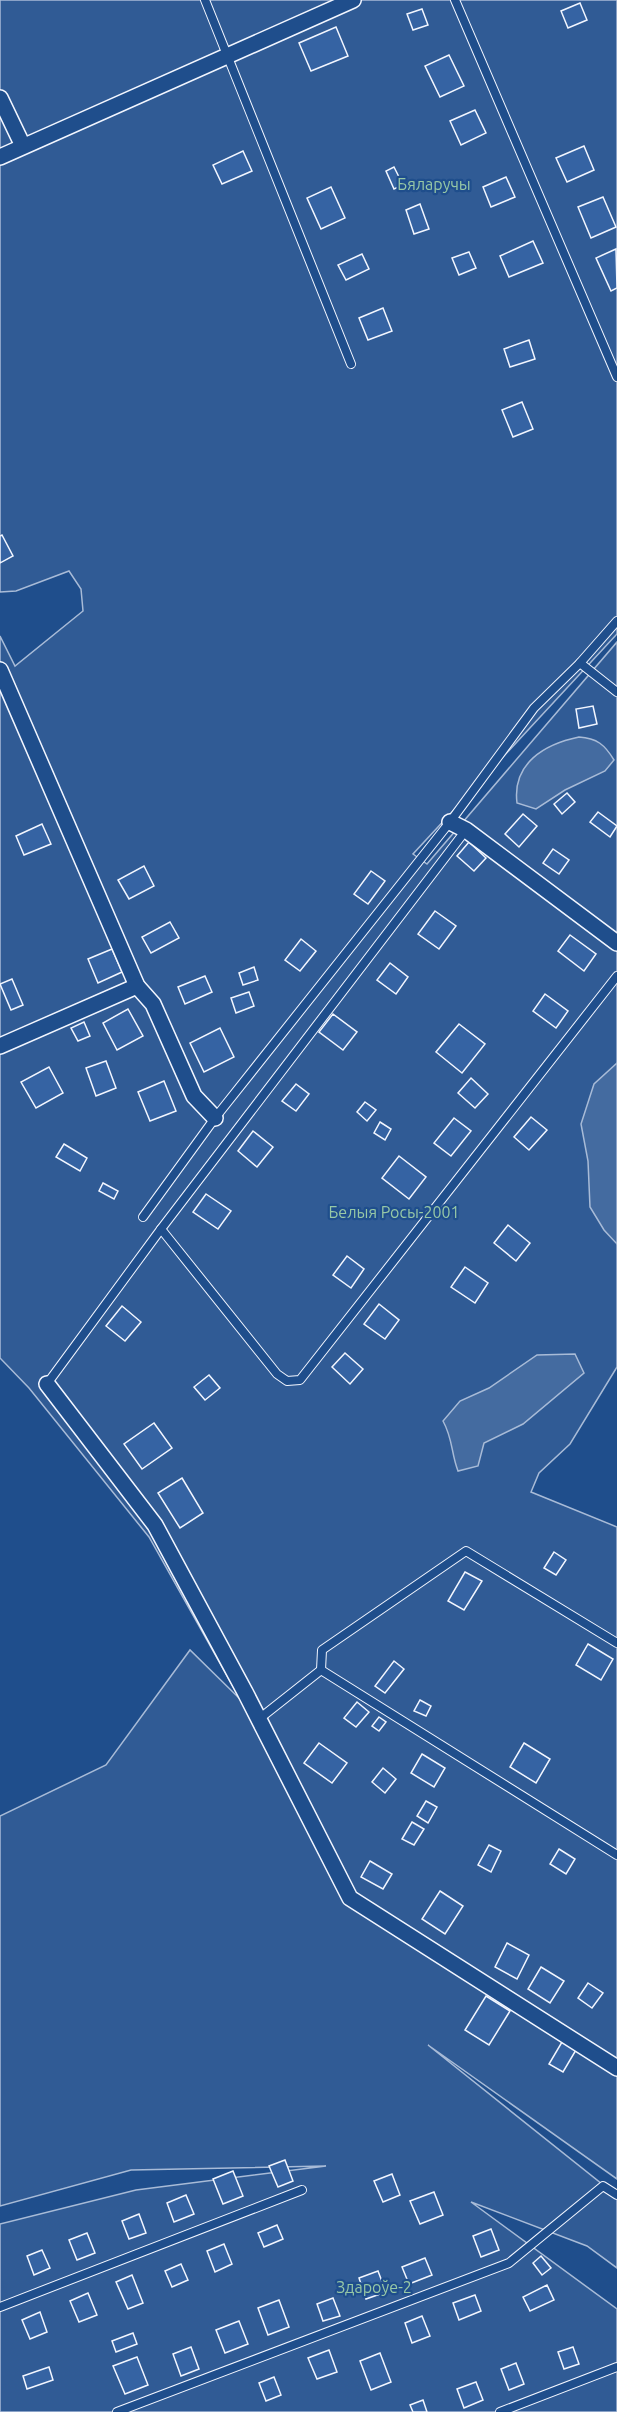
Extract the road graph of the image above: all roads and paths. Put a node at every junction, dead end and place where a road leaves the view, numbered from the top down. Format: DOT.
graph roads {
  1 [pos="205,0"];
  2 [pos="353,0"];
  3 [pos="455,0"];
  4 [pos="229,56"];
  5 [pos="0,98"];
  6 [pos="23,146"];
  7 [pos="0,157"];
  8 [pos="351,364"];
  9 [pos="617,377"];
  10 [pos="617,621"];
  11 [pos="580,663"];
  12 [pos="0,670"];
  13 [pos="617,692"];
  14 [pos="450,822"];
  15 [pos="466,831"];
  16 [pos="617,943"];
  17 [pos="617,976"];
  18 [pos="137,986"];
  19 [pos="0,1046"];
  20 [pos="215,1118"];
  21 [pos="143,1217"];
  22 [pos="161,1229"];
  23 [pos="47,1383"];
  24 [pos="617,1643"];
  25 [pos="321,1670"];
  26 [pos="259,1719"];
  27 [pos="617,1855"];
  28 [pos="617,2068"];
  29 [pos="302,2190"];
  30 [pos="617,2195"];
  31 [pos="0,2307"];
  32 [pos="617,2367"];
  33 [pos="117,2412"];
  34 [pos="500,2412"];
  1 -- 4 [label="lane"];
  2 -- 4 [label="street"];
  3 -- 9 [label="lane"];
  4 -- 6 [label="street"];
  4 -- 8 [label="lane"];
  5 -- 6 [label="street"];
  6 -- 7 [label="street"];
  10 -- 11 [label="lane"];
  11 -- 13 [label="lane"];
  11 -- 14 [label="lane"];
  12 -- 18 [label="street"];
  14 -- 15 [label="street"];
  14 -- 20 [label="lane"];
  15 -- 16 [label="street"];
  15 -- 22 [label="lane"];
  17 -- 22 [label="lane"];
  18 -- 19 [label="street"];
  18 -- 20 [label="street"];
  20 -- 21 [label="lane"];
  22 -- 23 [label="lane"];
  23 -- 26 [label="street"];
  24 -- 25 [label="lane"];
  25 -- 26 [label="lane"];
  25 -- 27 [label="lane"];
  26 -- 28 [label="street"];
  29 -- 31 [label="lane"];
  30 -- 33 [label="lane"];
  32 -- 34 [label="lane"];
}
